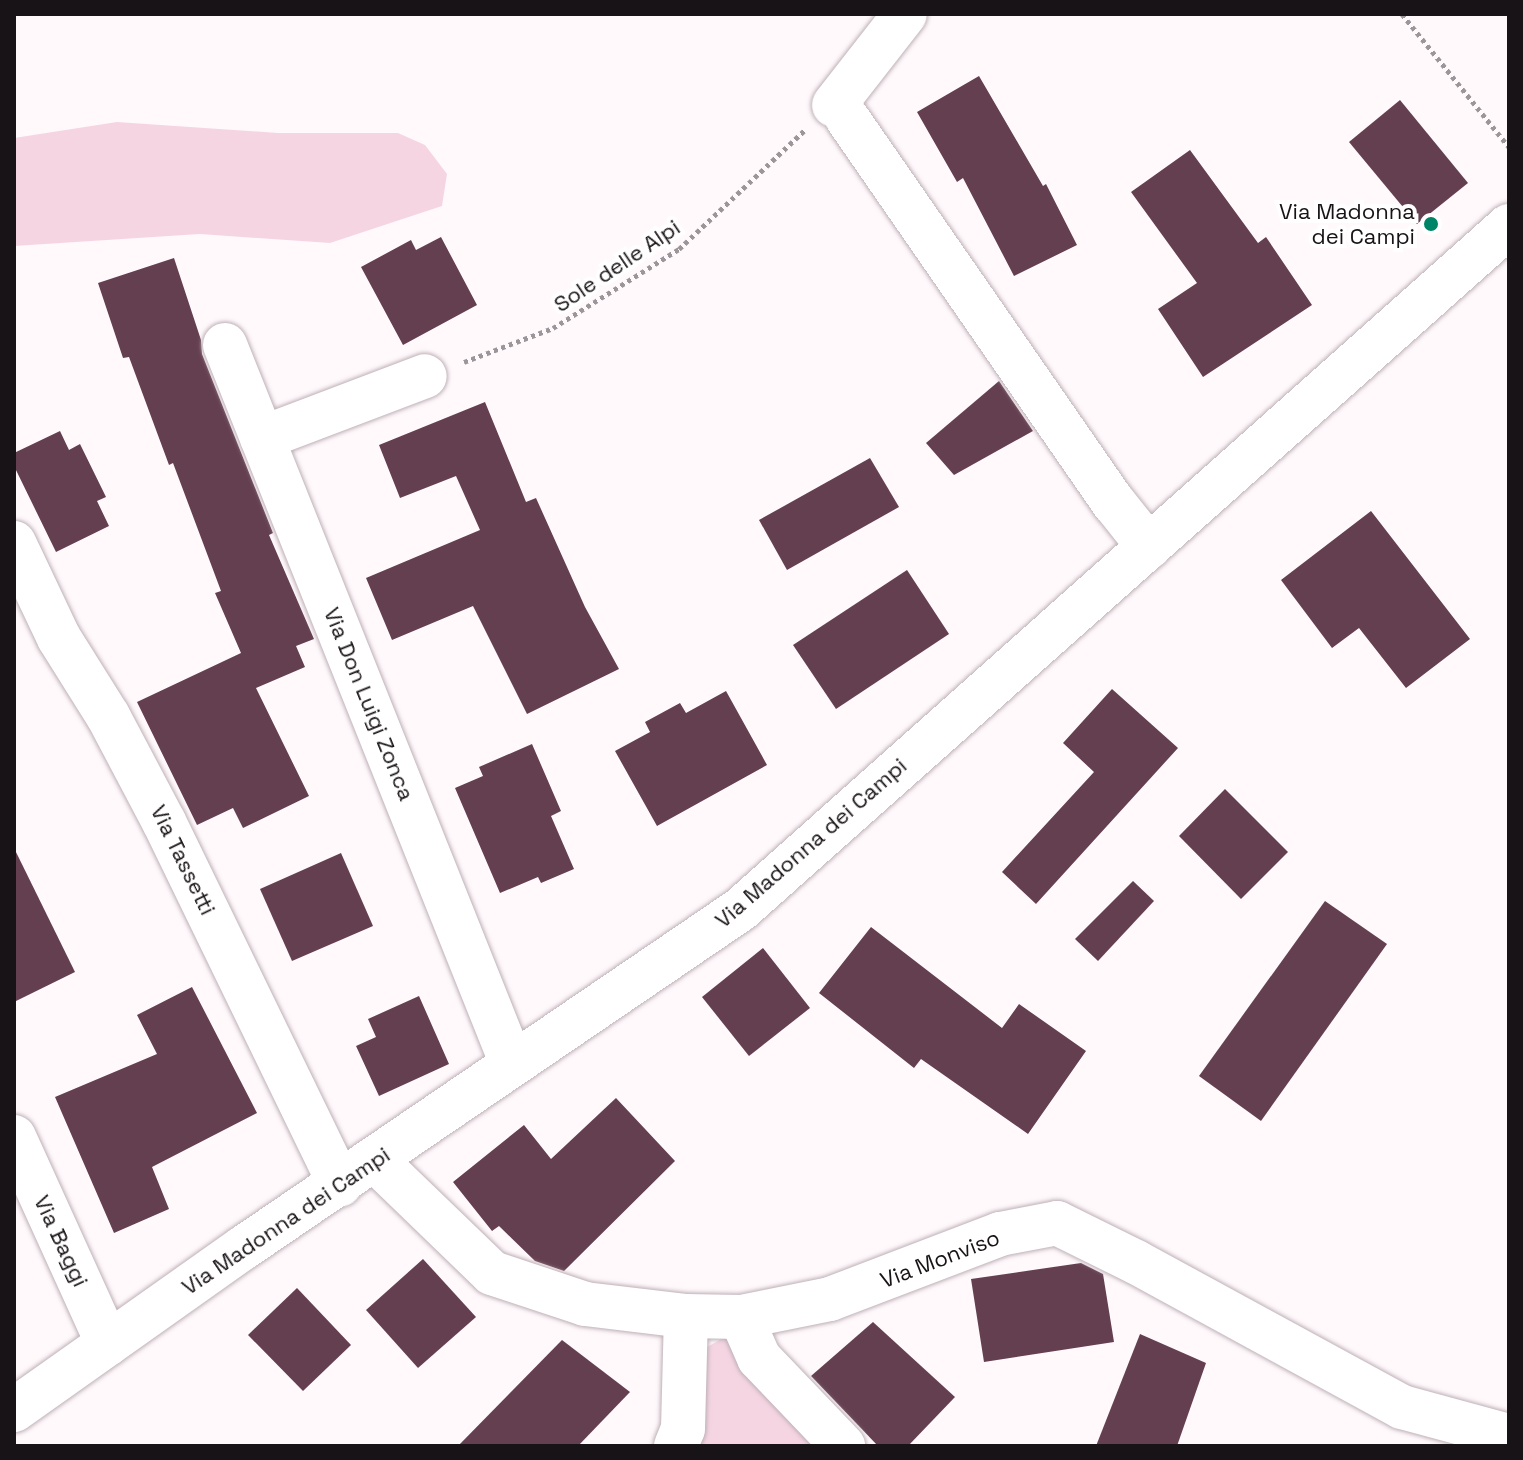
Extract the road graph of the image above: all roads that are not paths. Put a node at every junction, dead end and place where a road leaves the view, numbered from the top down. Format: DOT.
graph roads {
  1 [pos="905,14"];
  2 [pos="1509,226"];
  3 [pos="225,345"];
  4 [pos="425,376"];
  5 [pos="262,438"];
  6 [pos="14,543"];
  7 [pos="1149,547"];
  8 [pos="512,1064"];
  9 [pos="14,1137"];
  10 [pos="358,1172"];
  11 [pos="686,1316"];
  12 [pos="741,1317"];
  13 [pos="108,1344"];
  14 [pos="14,1410"];
  15 [pos="1509,1436"];
  16 [pos="676,1446"];
  17 [pos="843,1446"];
  1 -- 7 [label="street"];
  2 -- 7 [label="street, Via Madonna dei Campi"];
  3 -- 5 [label="street, Via Don Luigi Zonca"];
  4 -- 5 [label="street"];
  5 -- 8 [label="street, Via Don Luigi Zonca"];
  6 -- 10 [label="street, Via Tassetti"];
  7 -- 8 [label="street, Via Madonna dei Campi"];
  8 -- 10 [label="street, Via Madonna dei Campi"];
  9 -- 13 [label="street, Via Baggi"];
  10 -- 11 [label="street, Via Monviso"];
  10 -- 13 [label="street, Via Madonna dei Campi"];
  11 -- 12 [label="street, Via Monviso"];
  11 -- 16 [label="street"];
  12 -- 15 [label="street, Via Monviso"];
  12 -- 17 [label="street"];
  13 -- 14 [label="street, Via Madonna dei Campi"];
}
